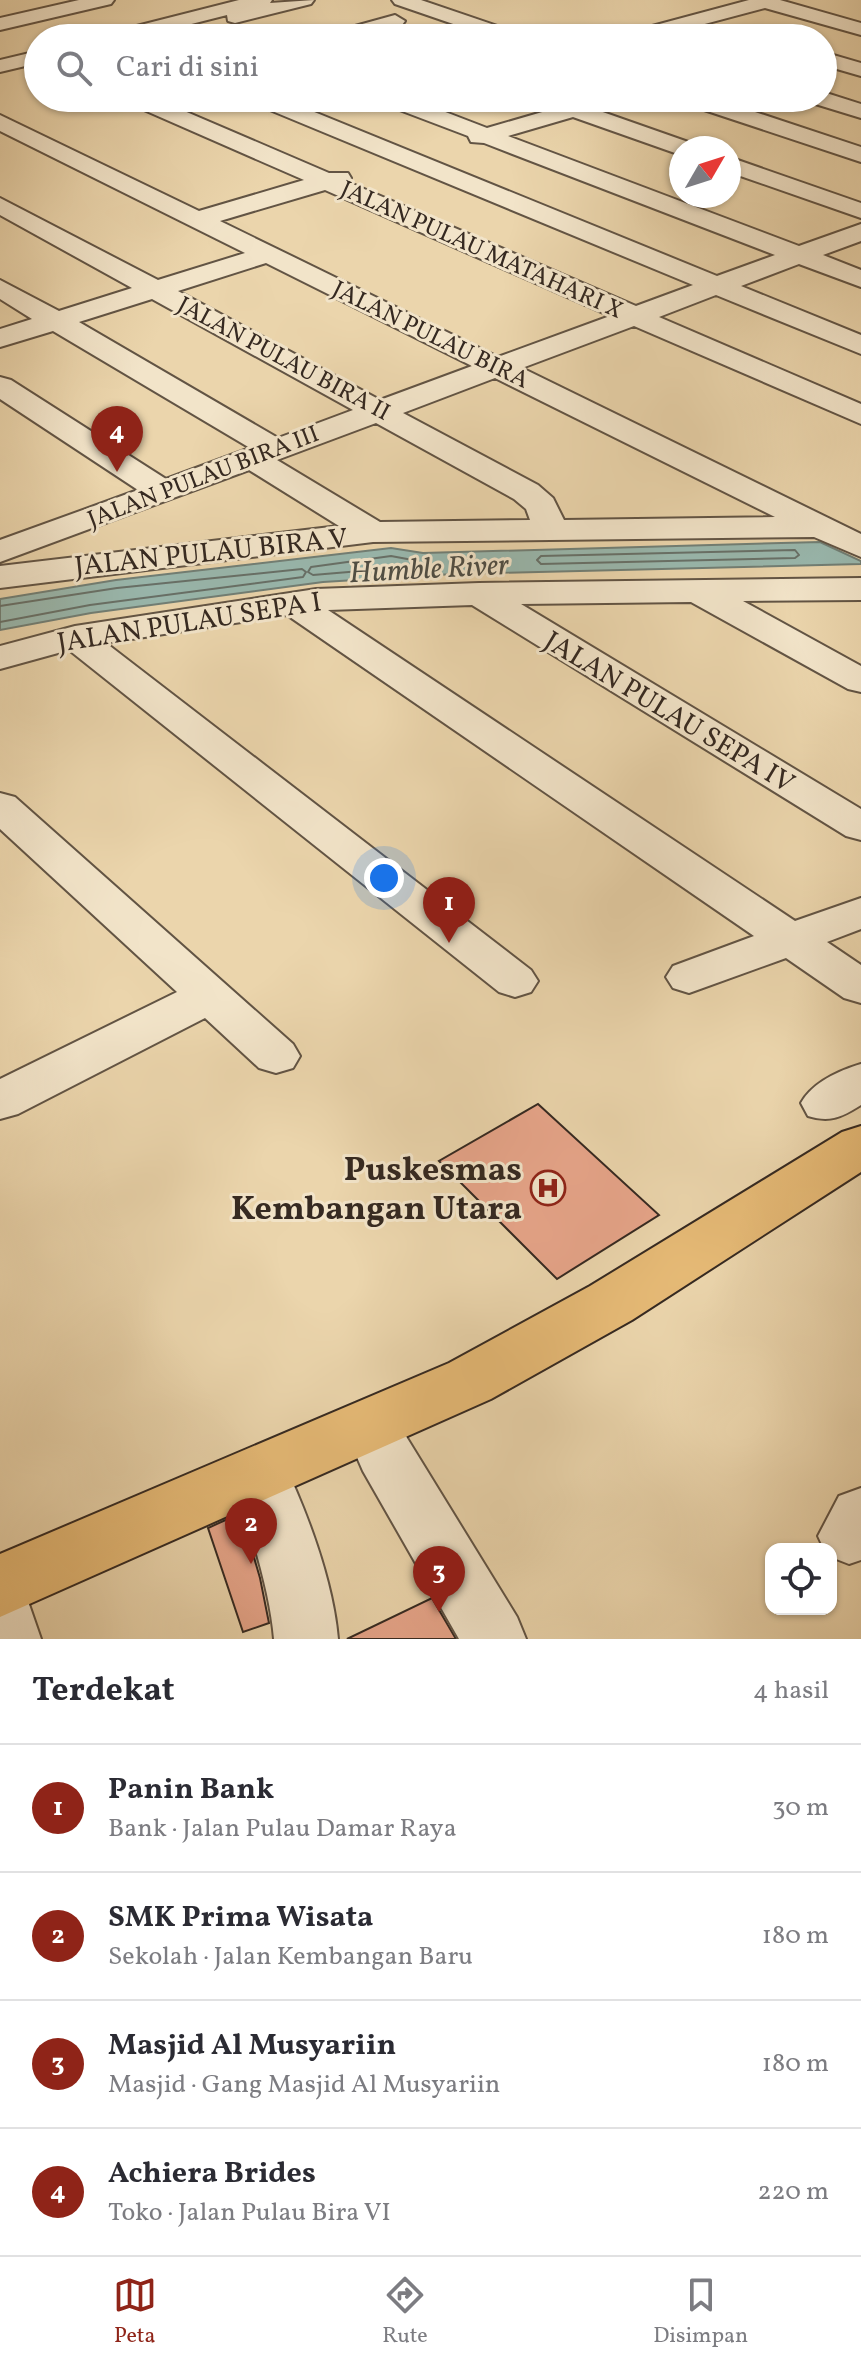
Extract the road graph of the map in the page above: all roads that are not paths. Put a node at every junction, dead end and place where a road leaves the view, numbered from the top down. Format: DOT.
graph roads {
  1 [pos="8,0"];
  2 [pos="262,0"];
  3 [pos="304,0"];
  4 [pos="402,0"];
  5 [pos="761,1"];
  6 [pos="44,14"];
  7 [pos="694,19"];
  8 [pos="395,21"];
  9 [pos="0,24"];
  10 [pos="120,24"];
  11 [pos="163,24"];
  12 [pos="171,24"];
  13 [pos="389,24"];
  14 [pos="473,24"];
  15 [pos="677,24"];
  16 [pos="709,24"];
  17 [pos="859,28"];
  18 [pos="837,34"];
  19 [pos="24,60"];
  20 [pos="837,62"];
  21 [pos="0,66"];
  22 [pos="24,70"];
  23 [pos="861,70"];
  24 [pos="0,76"];
  25 [pos="837,103"];
  26 [pos="861,111"];
  27 [pos="168,112"];
  28 [pos="295,112"];
  29 [pos="426,112"];
  30 [pos="565,112"];
  31 [pos="583,112"];
  32 [pos="733,112"];
  33 [pos="307,117"];
  34 [pos="4,124"];
  35 [pos="486,135"];
  36 [pos="228,138"];
  37 [pos="669,143"];
  38 [pos="861,155"];
  39 [pos="407,158"];
  40 [pos="741,168"];
  41 [pos="327,181"];
  42 [pos="0,205"];
  43 [pos="861,211"];
  44 [pos="208,216"];
  45 [pos="861,232"];
  46 [pos="269,254"];
  47 [pos="799,255"];
  48 [pos="861,279"];
  49 [pos="717,286"];
  50 [pos="0,288"];
  51 [pos="156,289"];
  52 [pos="637,317"];
  53 [pos="55,321"];
  54 [pos="0,338"];
  55 [pos="861,345"];
  56 [pos="510,362"];
  57 [pos="0,386"];
  58 [pos="380,410"];
  59 [pos="861,415"];
  60 [pos="263,454"];
  61 [pos="162,491"];
  62 [pos="551,530"];
  63 [pos="851,531"];
  64 [pos="373,532"];
  65 [pos="3,554"];
  66 [pos="861,589"];
  67 [pos="699,592"];
  68 [pos="479,594"];
  69 [pos="291,602"];
  70 [pos="75,637"];
  71 [pos="0,658"];
  72 [pos="861,681"];
  73 [pos="0,806"];
  74 [pos="861,827"];
  75 [pos="861,913"];
  76 [pos="792,940"];
  77 [pos="689,977"];
  78 [pos="515,981"];
  79 [pos="861,987"];
  80 [pos="209,996"];
  81 [pos="276,1056"];
  82 [pos="5,1090"];
  83 [pos="849,1110"];
  84 [pos="372,1425"];
  85 [pos="259,1474"];
  86 [pos="0,1586"];
  87 [pos="0,1608"];
  88 [pos="9,1639"];
  89 [pos="306,1639"];
  90 [pos="494,1639"];
  1 -- 6 [label="street"];
  2 -- 11 [label="street"];
  3 -- 12 [label="street"];
  4 -- 14 [label="street"];
  5 -- 7 [label="street"];
  5 -- 17 [label="street"];
  6 -- 9 [label="street"];
  6 -- 10 [label="street"];
  7 -- 15 [label="street"];
  7 -- 16 [label="street"];
  8 -- 13 [label="street"];
  17 -- 18 [label="street"];
  19 -- 21 [label="street"];
  20 -- 23 [label="street"];
  22 -- 24 [label="street"];
  25 -- 26 [label="street"];
  27 -- 36 [label="street, JALAN PULAU MATAHARI X"];
  28 -- 33 [label="street"];
  29 -- 35 [label="street"];
  30 -- 35 [label="street"];
  31 -- 37 [label="street"];
  32 -- 38 [label="street"];
  33 -- 36 [label="street"];
  33 -- 39 [label="street"];
  34 -- 44 [label="street, JALAN PULAU BIRA"];
  35 -- 39 [label="street"];
  35 -- 47 [label="street"];
  36 -- 41 [label="street, JALAN PULAU MATAHARI X"];
  39 -- 41 [label="street"];
  39 -- 49 [label="street"];
  40 -- 43 [label="street"];
  41 -- 44 [label="street"];
  41 -- 52 [label="street, JALAN PULAU MATAHARI X"];
  42 -- 51 [label="street, JALAN PULAU BIRA II"];
  44 -- 46 [label="street, JALAN PULAU BIRA"];
  44 -- 56 [label="street, JALAN PULAU BIRA"];
  45 -- 47 [label="street, JALAN PULAU BIRA III"];
  46 -- 51 [label="street"];
  46 -- 56 [label="street, JALAN PULAU BIRA"];
  47 -- 48 [label="street"];
  47 -- 49 [label="street, JALAN PULAU BIRA III"];
  49 -- 52 [label="street, JALAN PULAU BIRA III"];
  49 -- 55 [label="street"];
  50 -- 53 [label="street"];
  51 -- 53 [label="street"];
  51 -- 58 [label="street, JALAN PULAU BIRA II"];
  52 -- 56 [label="street, JALAN PULAU BIRA III"];
  52 -- 59 [label="street, JALAN PULAU MATAHARI X"];
  53 -- 54 [label="street"];
  53 -- 60 [label="street"];
  56 -- 58 [label="street, JALAN PULAU BIRA III"];
  56 -- 63 [label="street, JALAN PULAU BIRA"];
  57 -- 61 [label="street"];
  58 -- 60 [label="street, JALAN PULAU BIRA III"];
  58 -- 62 [label="street, JALAN PULAU BIRA II"];
  60 -- 61 [label="street, JALAN PULAU BIRA III"];
  60 -- 64 [label="street"];
  61 -- 65 [label="street, JALAN PULAU BIRA III"];
  62 -- 63 [label="street, JALAN PULAU BIRA V"];
  62 -- 64 [label="street, JALAN PULAU BIRA V"];
  64 -- 65 [label="street, JALAN PULAU BIRA V"];
  66 -- 67 [label="street, JALAN PULAU SEPA I"];
  67 -- 68 [label="street, JALAN PULAU SEPA I"];
  67 -- 72 [label="street"];
  68 -- 69 [label="street, JALAN PULAU SEPA I"];
  68 -- 74 [label="street, JALAN PULAU SEPA IV"];
  69 -- 70 [label="street, JALAN PULAU SEPA I"];
  69 -- 76 [label="street"];
  70 -- 71 [label="street, JALAN PULAU SEPA I"];
  70 -- 78 [label="street"];
  73 -- 80 [label="street"];
  75 -- 76 [label="street"];
  76 -- 77 [label="street"];
  76 -- 79 [label="street"];
  80 -- 81 [label="street"];
  80 -- 82 [label="street"];
  83 -- 84 [label="main road"];
  84 -- 85 [label="main road"];
  84 -- 90 [label="street"];
  85 -- 86 [label="main road"];
  85 -- 89 [label="street"];
  87 -- 88 [label="street"];
}
